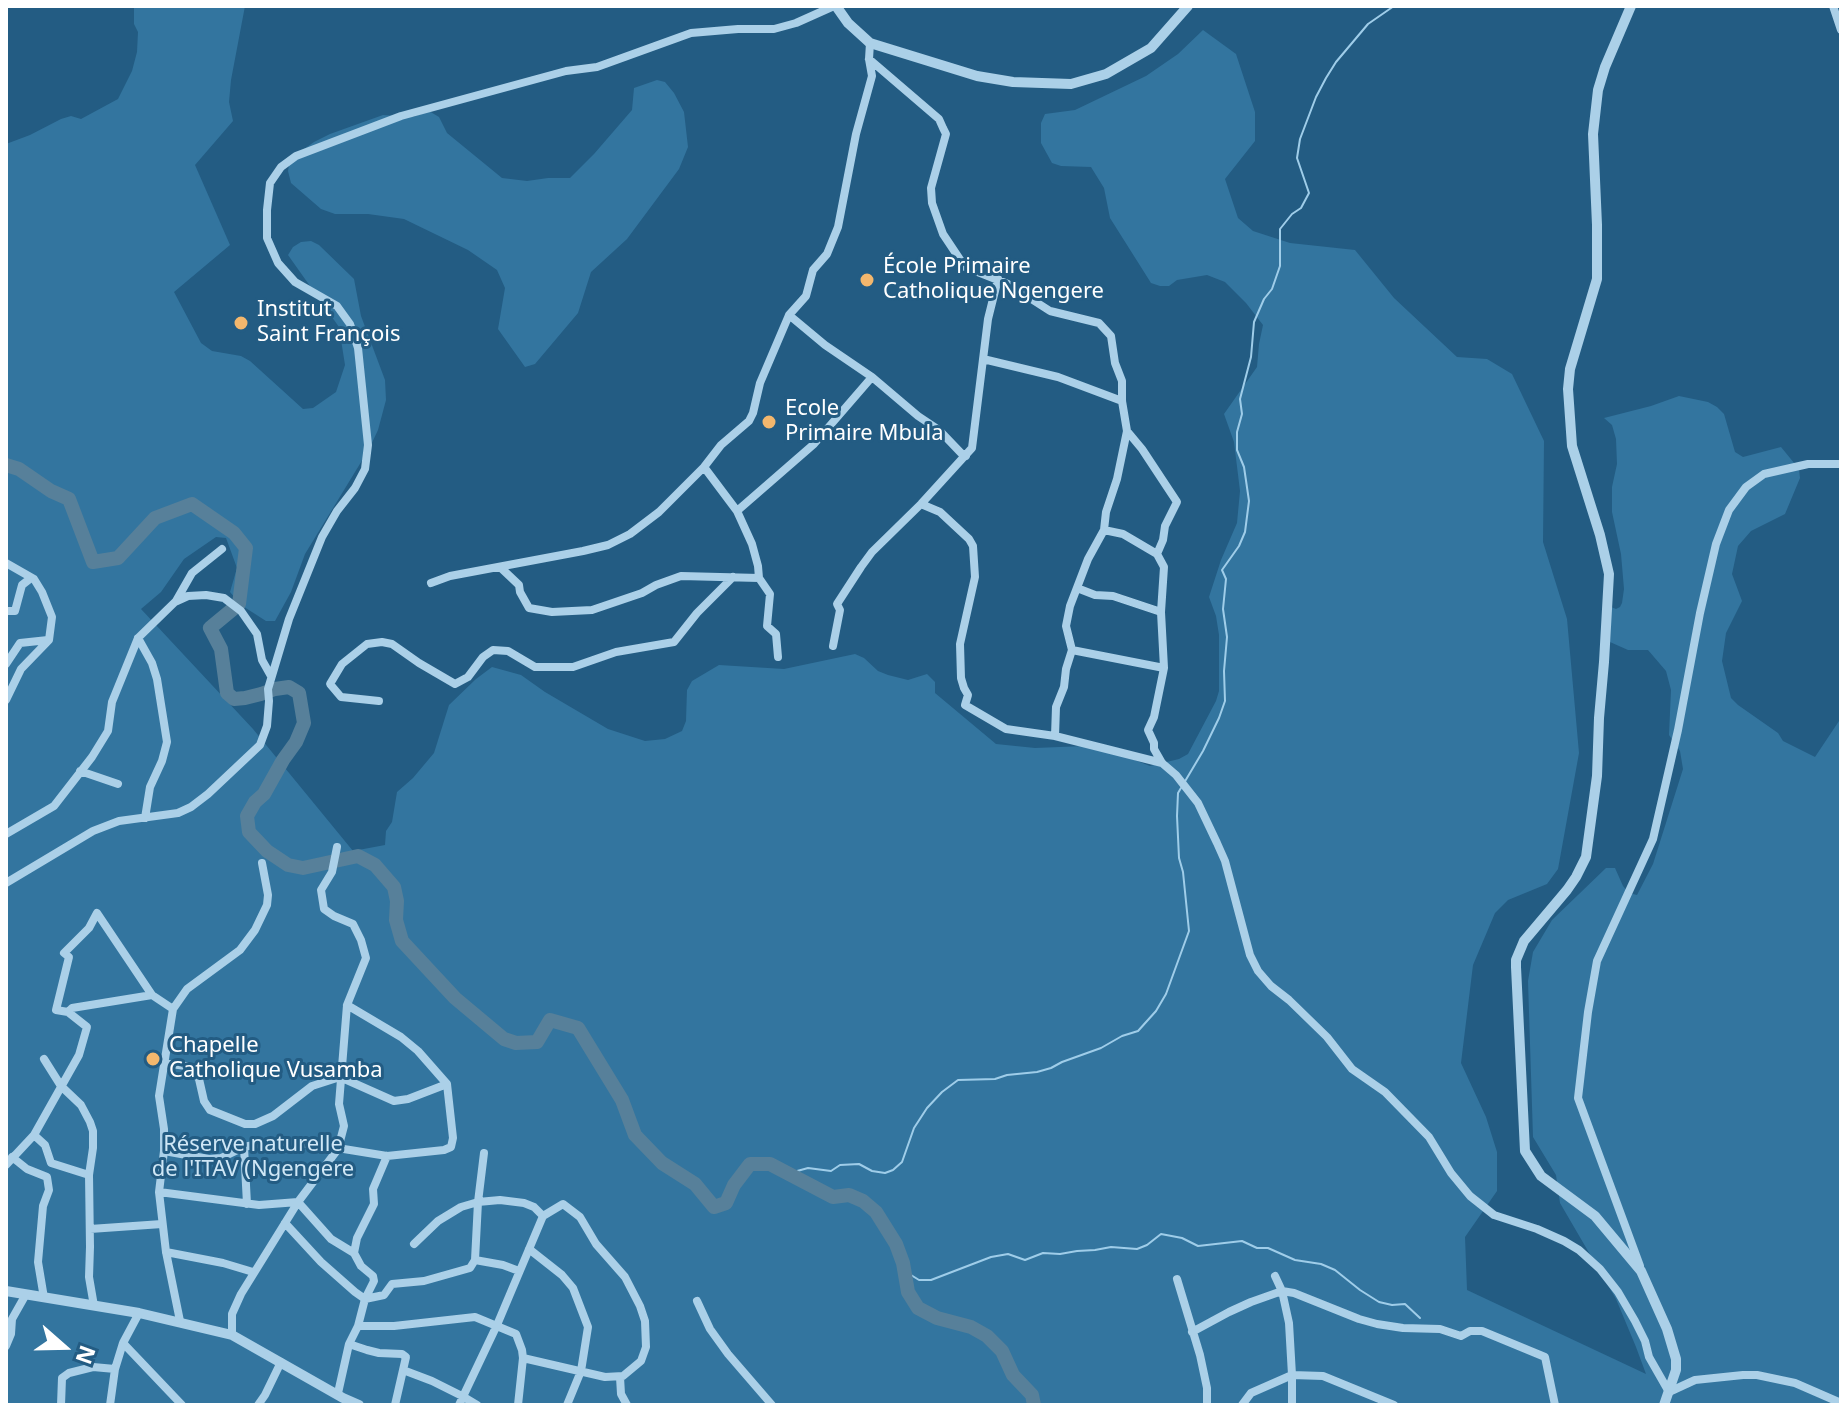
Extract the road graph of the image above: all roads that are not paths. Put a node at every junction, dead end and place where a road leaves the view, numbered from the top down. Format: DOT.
graph roads {
  1 [pos="835,6"];
  2 [pos="1188,6"];
  3 [pos="1631,6"];
  4 [pos="1833,6"];
  5 [pos="1841,30"];
  6 [pos="870,43"];
  7 [pos="869,59"];
  8 [pos="998,279"];
  9 [pos="789,315"];
  10 [pos="983,359"];
  11 [pos="872,377"];
  12 [pos="1122,401"];
  13 [pos="1127,431"];
  14 [pos="966,456"];
  15 [pos="1841,464"];
  16 [pos="704,467"];
  17 [pos="921,504"];
  18 [pos="737,511"];
  19 [pos="1104,530"];
  20 [pos="222,549"];
  21 [pos="1157,554"];
  22 [pos="6,563"];
  23 [pos="500,567"];
  24 [pos="733,577"];
  25 [pos="31,578"];
  26 [pos="759,578"];
  27 [pos="431,583"];
  28 [pos="1077,588"];
  29 [pos="176,601"];
  30 [pos="6,611"];
  31 [pos="1161,612"];
  32 [pos="138,638"];
  33 [pos="49,640"];
  34 [pos="833,646"];
  35 [pos="1072,650"];
  36 [pos="778,657"];
  37 [pos="7,659"];
  38 [pos="1164,668"];
  39 [pos="271,676"];
  40 [pos="6,700"];
  41 [pos="379,701"];
  42 [pos="1055,736"];
  43 [pos="1162,763"];
  44 [pos="80,771"];
  45 [pos="118,784"];
  46 [pos="145,818"];
  47 [pos="6,834"];
  48 [pos="335,856"];
  49 [pos="262,863"];
  50 [pos="6,883"];
  51 [pos="152,995"];
  52 [pos="347,1005"];
  53 [pos="173,1009"];
  54 [pos="68,1012"];
  55 [pos="44,1059"];
  56 [pos="163,1063"];
  57 [pos="340,1077"];
  58 [pos="447,1084"];
  59 [pos="61,1086"];
  60 [pos="34,1135"];
  61 [pos="244,1147"];
  62 [pos="338,1149"];
  63 [pos="164,1151"];
  64 [pos="484,1153"];
  65 [pos="387,1156"];
  66 [pos="9,1161"];
  67 [pos="51,1163"];
  68 [pos="89,1175"];
  69 [pos="47,1177"];
  70 [pos="159,1192"];
  71 [pos="298,1202"];
  72 [pos="478,1202"];
  73 [pos="247,1204"];
  74 [pos="543,1216"];
  75 [pos="285,1223"];
  76 [pos="162,1224"];
  77 [pos="90,1229"];
  78 [pos="414,1244"];
  79 [pos="529,1249"];
  80 [pos="166,1252"];
  81 [pos="354,1253"];
  82 [pos="475,1260"];
  83 [pos="519,1271"];
  84 [pos="1641,1271"];
  85 [pos="253,1272"];
  86 [pos="1275,1276"];
  87 [pos="1177,1279"];
  88 [pos="6,1291"];
  89 [pos="1282,1291"];
  90 [pos="25,1296"];
  91 [pos="44,1298"];
  92 [pos="365,1299"];
  93 [pos="697,1301"];
  94 [pos="94,1306"];
  95 [pos="139,1313"];
  96 [pos="180,1321"];
  97 [pos="497,1325"];
  98 [pos="358,1326"];
  99 [pos="1192,1332"];
  100 [pos="232,1335"];
  101 [pos="123,1343"];
  102 [pos="349,1344"];
  103 [pos="6,1346"];
  104 [pos="523,1358"];
  105 [pos="281,1362"];
  106 [pos="115,1369"];
  107 [pos="403,1370"];
  108 [pos="1676,1370"];
  109 [pos="581,1371"];
  110 [pos="1292,1375"];
  111 [pos="620,1377"];
  112 [pos="1688,1382"];
  113 [pos="1669,1392"];
  114 [pos="338,1393"];
  115 [pos="461,1400"];
  116 [pos="1841,1403"];
  117 [pos="61,1405"];
  118 [pos="110,1405"];
  119 [pos="182,1405"];
  120 [pos="258,1405"];
  121 [pos="359,1405"];
  122 [pos="395,1405"];
  123 [pos="477,1405"];
  124 [pos="518,1405"];
  125 [pos="567,1405"];
  126 [pos="627,1405"];
  127 [pos="772,1405"];
  128 [pos="1207,1405"];
  129 [pos="1242,1405"];
  130 [pos="1292,1405"];
  131 [pos="1394,1405"];
  132 [pos="1555,1405"];
  133 [pos="1664,1405"];
  1 -- 6 [label="street"];
  1 -- 39 [label="street"];
  2 -- 6 [label="street"];
  3 -- 84 [label="street"];
  4 -- 5 [label="street"];
  6 -- 7 [label="street"];
  7 -- 8 [label="street"];
  7 -- 9 [label="street"];
  8 -- 10 [label="street"];
  8 -- 12 [label="street"];
  9 -- 11 [label="street"];
  9 -- 16 [label="street"];
  10 -- 12 [label="street"];
  10 -- 14 [label="street"];
  11 -- 14 [label="street"];
  11 -- 18 [label="street"];
  12 -- 13 [label="street"];
  13 -- 19 [label="street"];
  13 -- 21 [label="street"];
  14 -- 17 [label="street"];
  15 -- 84 [label="street"];
  16 -- 18 [label="street"];
  16 -- 23 [label="street"];
  17 -- 34 [label="street"];
  17 -- 42 [label="street"];
  18 -- 26 [label="street"];
  19 -- 21 [label="street"];
  19 -- 28 [label="street"];
  20 -- 29 [label="street"];
  21 -- 31 [label="street"];
  22 -- 25 [label="street"];
  23 -- 24 [label="street"];
  23 -- 27 [label="street"];
  24 -- 26 [label="street"];
  24 -- 41 [label="street"];
  25 -- 30 [label="street"];
  25 -- 33 [label="street"];
  26 -- 36 [label="street"];
  28 -- 31 [label="street"];
  28 -- 35 [label="street"];
  29 -- 32 [label="street"];
  29 -- 39 [label="street"];
  31 -- 38 [label="street"];
  32 -- 44 [label="street"];
  32 -- 46 [label="street"];
  33 -- 37 [label="street"];
  33 -- 40 [label="street"];
  35 -- 38 [label="street"];
  35 -- 42 [label="street"];
  38 -- 43 [label="street"];
  39 -- 46 [label="street"];
  42 -- 43 [label="street"];
  43 -- 113 [label="street"];
  44 -- 45 [label="street"];
  44 -- 47 [label="street"];
  46 -- 50 [label="street"];
  48 -- 52 [label="street"];
  49 -- 53 [label="street"];
  51 -- 53 [label="street"];
  51 -- 54 [label="street"];
  51 -- 54 [label="street"];
  52 -- 57 [label="street"];
  52 -- 58 [label="street"];
  53 -- 56 [label="street"];
  54 -- 59 [label="street"];
  55 -- 59 [label="street"];
  56 -- 57 [label="street"];
  56 -- 63 [label="street"];
  57 -- 58 [label="street"];
  57 -- 62 [label="street"];
  58 -- 65 [label="street"];
  59 -- 60 [label="street"];
  59 -- 68 [label="street"];
  60 -- 66 [label="street"];
  60 -- 67 [label="street"];
  61 -- 62 [label="street"];
  61 -- 63 [label="street"];
  61 -- 73 [label="street"];
  62 -- 65 [label="street"];
  62 -- 71 [label="street"];
  63 -- 70 [label="street"];
  64 -- 72 [label="street"];
  65 -- 81 [label="street"];
  66 -- 69 [label="street"];
  67 -- 68 [label="street"];
  67 -- 69 [label="street"];
  68 -- 77 [label="street"];
  69 -- 91 [label="street"];
  70 -- 73 [label="street"];
  70 -- 76 [label="street"];
  71 -- 73 [label="street"];
  71 -- 75 [label="street"];
  71 -- 81 [label="street"];
  72 -- 74 [label="street"];
  72 -- 78 [label="street"];
  72 -- 82 [label="street"];
  74 -- 79 [label="street"];
  74 -- 111 [label="street"];
  75 -- 85 [label="street"];
  75 -- 92 [label="street"];
  76 -- 77 [label="street"];
  76 -- 80 [label="street"];
  77 -- 94 [label="street"];
  79 -- 83 [label="street"];
  79 -- 109 [label="street"];
  80 -- 85 [label="street"];
  80 -- 96 [label="street"];
  81 -- 92 [label="street"];
  82 -- 83 [label="street"];
  82 -- 92 [label="street"];
  83 -- 97 [label="street"];
  84 -- 108 [label="street"];
  85 -- 100 [label="street"];
  86 -- 89 [label="street"];
  87 -- 99 [label="street"];
  88 -- 90 [label="street"];
  89 -- 99 [label="street"];
  89 -- 110 [label="street"];
  89 -- 132 [label="street"];
  90 -- 91 [label="street"];
  90 -- 103 [label="street"];
  91 -- 94 [label="street"];
  92 -- 98 [label="street"];
  93 -- 127 [label="street"];
  94 -- 95 [label="street"];
  95 -- 96 [label="street"];
  95 -- 101 [label="street"];
  96 -- 100 [label="street"];
  97 -- 98 [label="street"];
  97 -- 104 [label="street"];
  97 -- 115 [label="street"];
  98 -- 102 [label="street"];
  99 -- 128 [label="street"];
  100 -- 105 [label="street"];
  101 -- 106 [label="street"];
  101 -- 119 [label="street"];
  102 -- 107 [label="street"];
  102 -- 114 [label="street"];
  104 -- 109 [label="street"];
  104 -- 124 [label="street"];
  105 -- 114 [label="street"];
  105 -- 120 [label="street"];
  106 -- 117 [label="street"];
  106 -- 118 [label="street"];
  107 -- 115 [label="street"];
  107 -- 122 [label="street"];
  108 -- 112 [label="street"];
  108 -- 113 [label="street"];
  109 -- 111 [label="street"];
  109 -- 125 [label="street"];
  110 -- 129 [label="street"];
  110 -- 130 [label="street"];
  110 -- 131 [label="street"];
  111 -- 126 [label="street"];
  112 -- 113 [label="street"];
  112 -- 116 [label="street"];
  113 -- 133 [label="street"];
  114 -- 121 [label="street"];
  115 -- 123 [label="street"];
}
